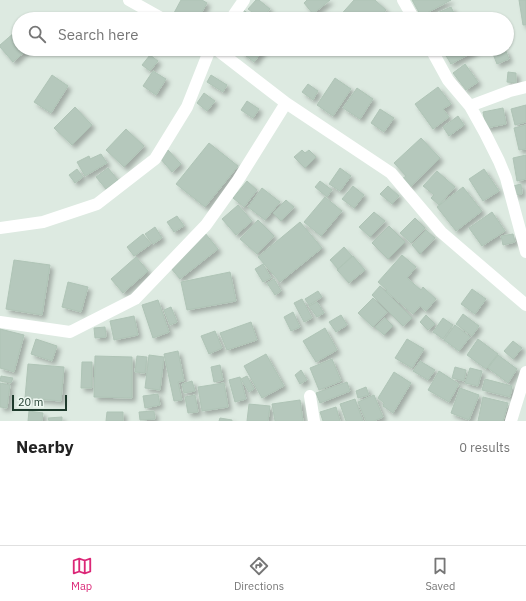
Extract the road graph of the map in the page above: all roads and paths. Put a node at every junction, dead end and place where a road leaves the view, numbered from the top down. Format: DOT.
graph roads {
  1 [pos="129,0"];
  2 [pos="244,0"];
  3 [pos="403,0"];
  4 [pos="150,12"];
  5 [pos="236,12"];
  6 [pos="410,12"];
  7 [pos="207,56"];
  8 [pos="225,56"];
  9 [pos="435,56"];
  10 [pos="526,87"];
  11 [pos="286,103"];
  12 [pos="470,106"];
  13 [pos="0,228"];
  14 [pos="526,252"];
  15 [pos="526,304"];
  16 [pos="0,322"];
  17 [pos="526,372"];
  18 [pos="310,396"];
  19 [pos="314,421"];
  20 [pos="511,421"];
  1 -- 4 [label="street"];
  2 -- 5 [label="street"];
  3 -- 6 [label="street"];
  7 -- 13 [label="street"];
  8 -- 11 [label="street"];
  9 -- 12 [label="street"];
  10 -- 12 [label="street"];
  11 -- 15 [label="street"];
  11 -- 16 [label="street"];
  12 -- 14 [label="street"];
  17 -- 20 [label="street"];
  18 -- 19 [label="street"];
}
